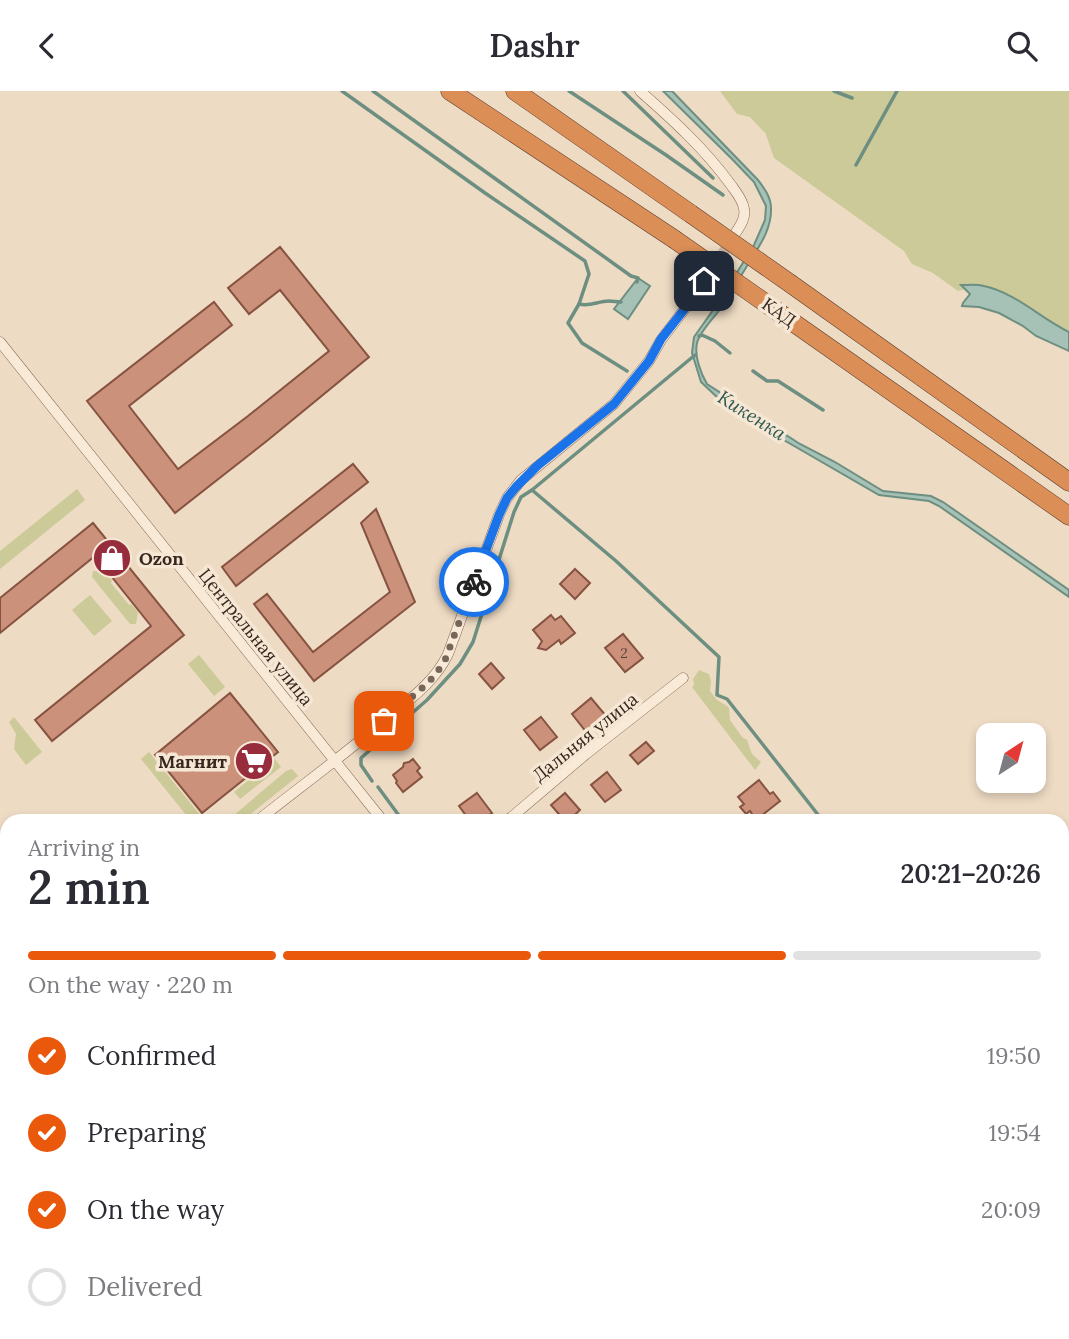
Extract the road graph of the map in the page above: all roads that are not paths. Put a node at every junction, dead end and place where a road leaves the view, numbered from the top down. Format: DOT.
graph roads {
  1 [pos="450,91"];
  2 [pos="515,91"];
  3 [pos="639,91"];
  4 [pos="735,234"];
  5 [pos="704,281"];
  6 [pos="0,342"];
  7 [pos="1069,482"];
  8 [pos="1069,516"];
  9 [pos="683,678"];
  10 [pos="336,761"];
  11 [pos="266,814"];
  12 [pos="378,814"];
  13 [pos="515,814"];
  1 -- 8 [label="highway, КАД, bridge"];
  2 -- 7 [label="highway, КАД, bridge"];
  3 -- 4 [label="street"];
  5 -- 10 [label="street"];
  6 -- 10 [label="street, Центральная улица"];
  9 -- 13 [label="street, Дальняя улица"];
  10 -- 11 [label="street"];
  10 -- 12 [label="street, Центральная улица"];
}
